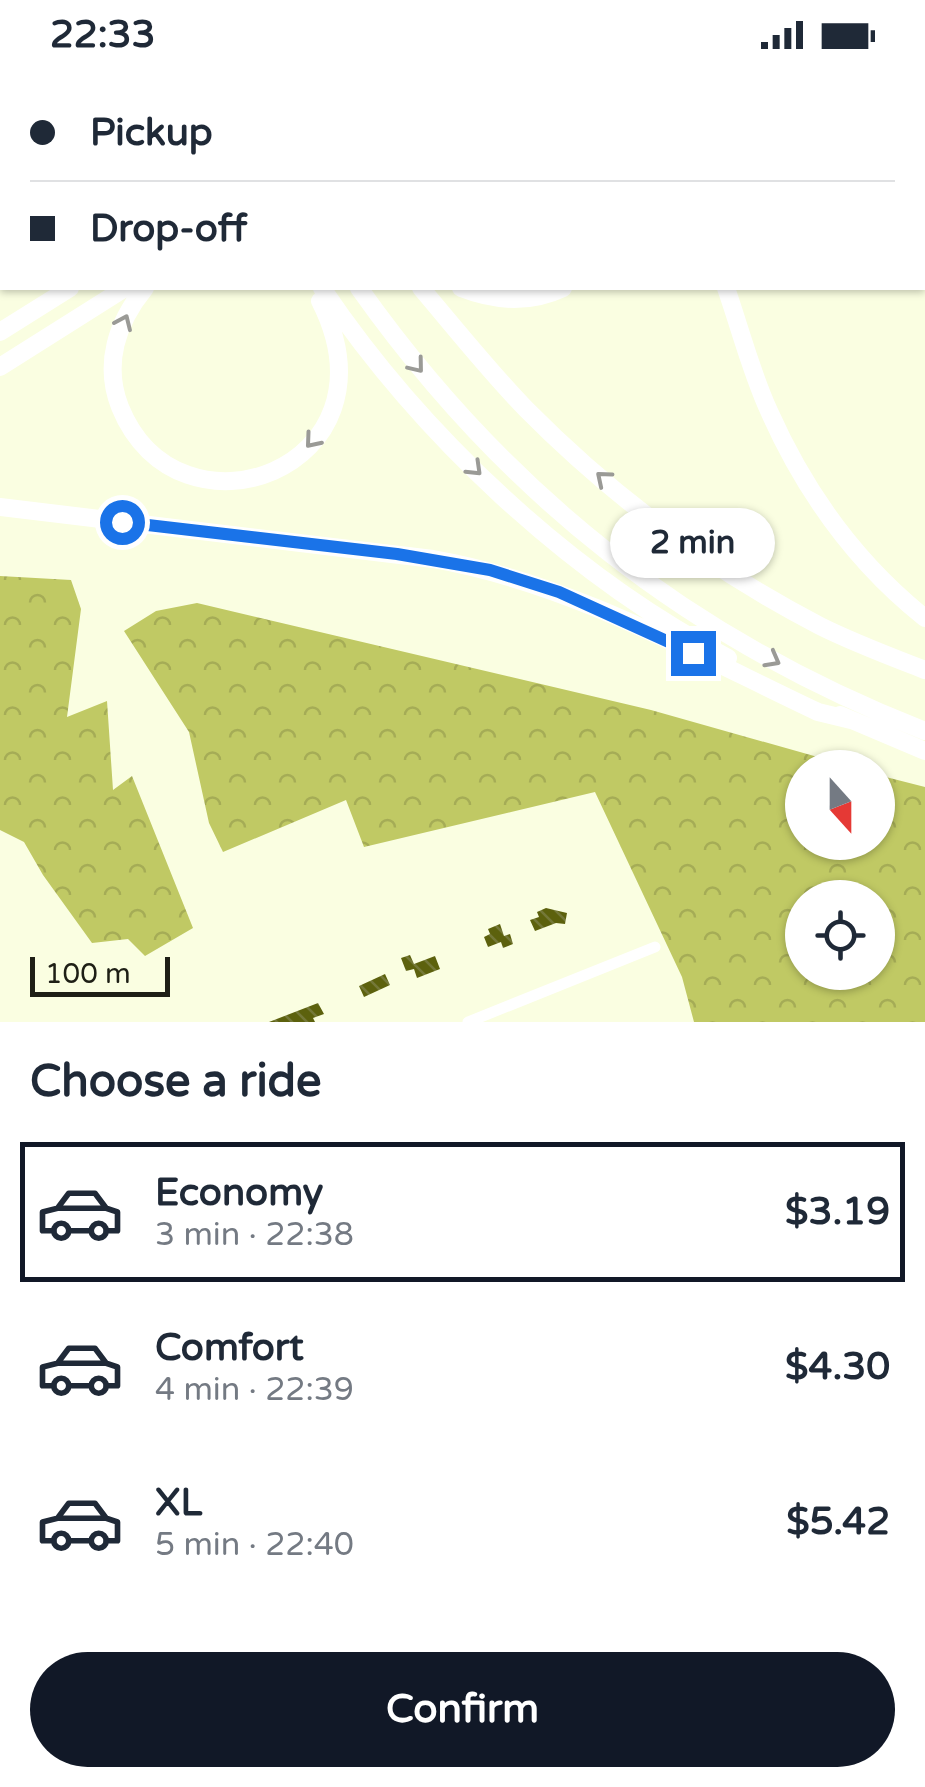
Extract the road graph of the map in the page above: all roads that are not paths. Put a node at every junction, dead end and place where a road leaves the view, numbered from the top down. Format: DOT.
graph roads {
  1 [pos="67,290"];
  2 [pos="123,290"];
  3 [pos="144,290"];
  4 [pos="313,290"];
  5 [pos="323,290"];
  6 [pos="361,290"];
  7 [pos="423,290"];
  8 [pos="468,290"];
  9 [pos="556,290"];
  10 [pos="727,290"];
  11 [pos="736,290"];
  12 [pos="0,332"];
  13 [pos="0,368"];
  14 [pos="783,438"];
  15 [pos="0,507"];
  16 [pos="925,618"];
  17 [pos="925,670"];
  18 [pos="850,720"];
  19 [pos="925,731"];
  20 [pos="925,752"];
  21 [pos="655,947"];
  22 [pos="468,1022"];
  1 -- 12 [label="highway"];
  2 -- 13 [label="highway"];
  4 -- 3 [label="highway, one-way"];
  5 -- 18 [label="highway, one-way"];
  6 -- 19 [label="highway, one-way"];
  17 -- 7 [label="highway, one-way"];
  8 -- 9 [label="highway"];
  10 -- 14 [label="highway"];
  11 -- 14 [label="highway"];
  14 -- 16 [label="highway"];
  15 -- 18 [label="highway"];
  18 -- 20 [label="highway"];
  21 -- 22 [label="street"];
}
